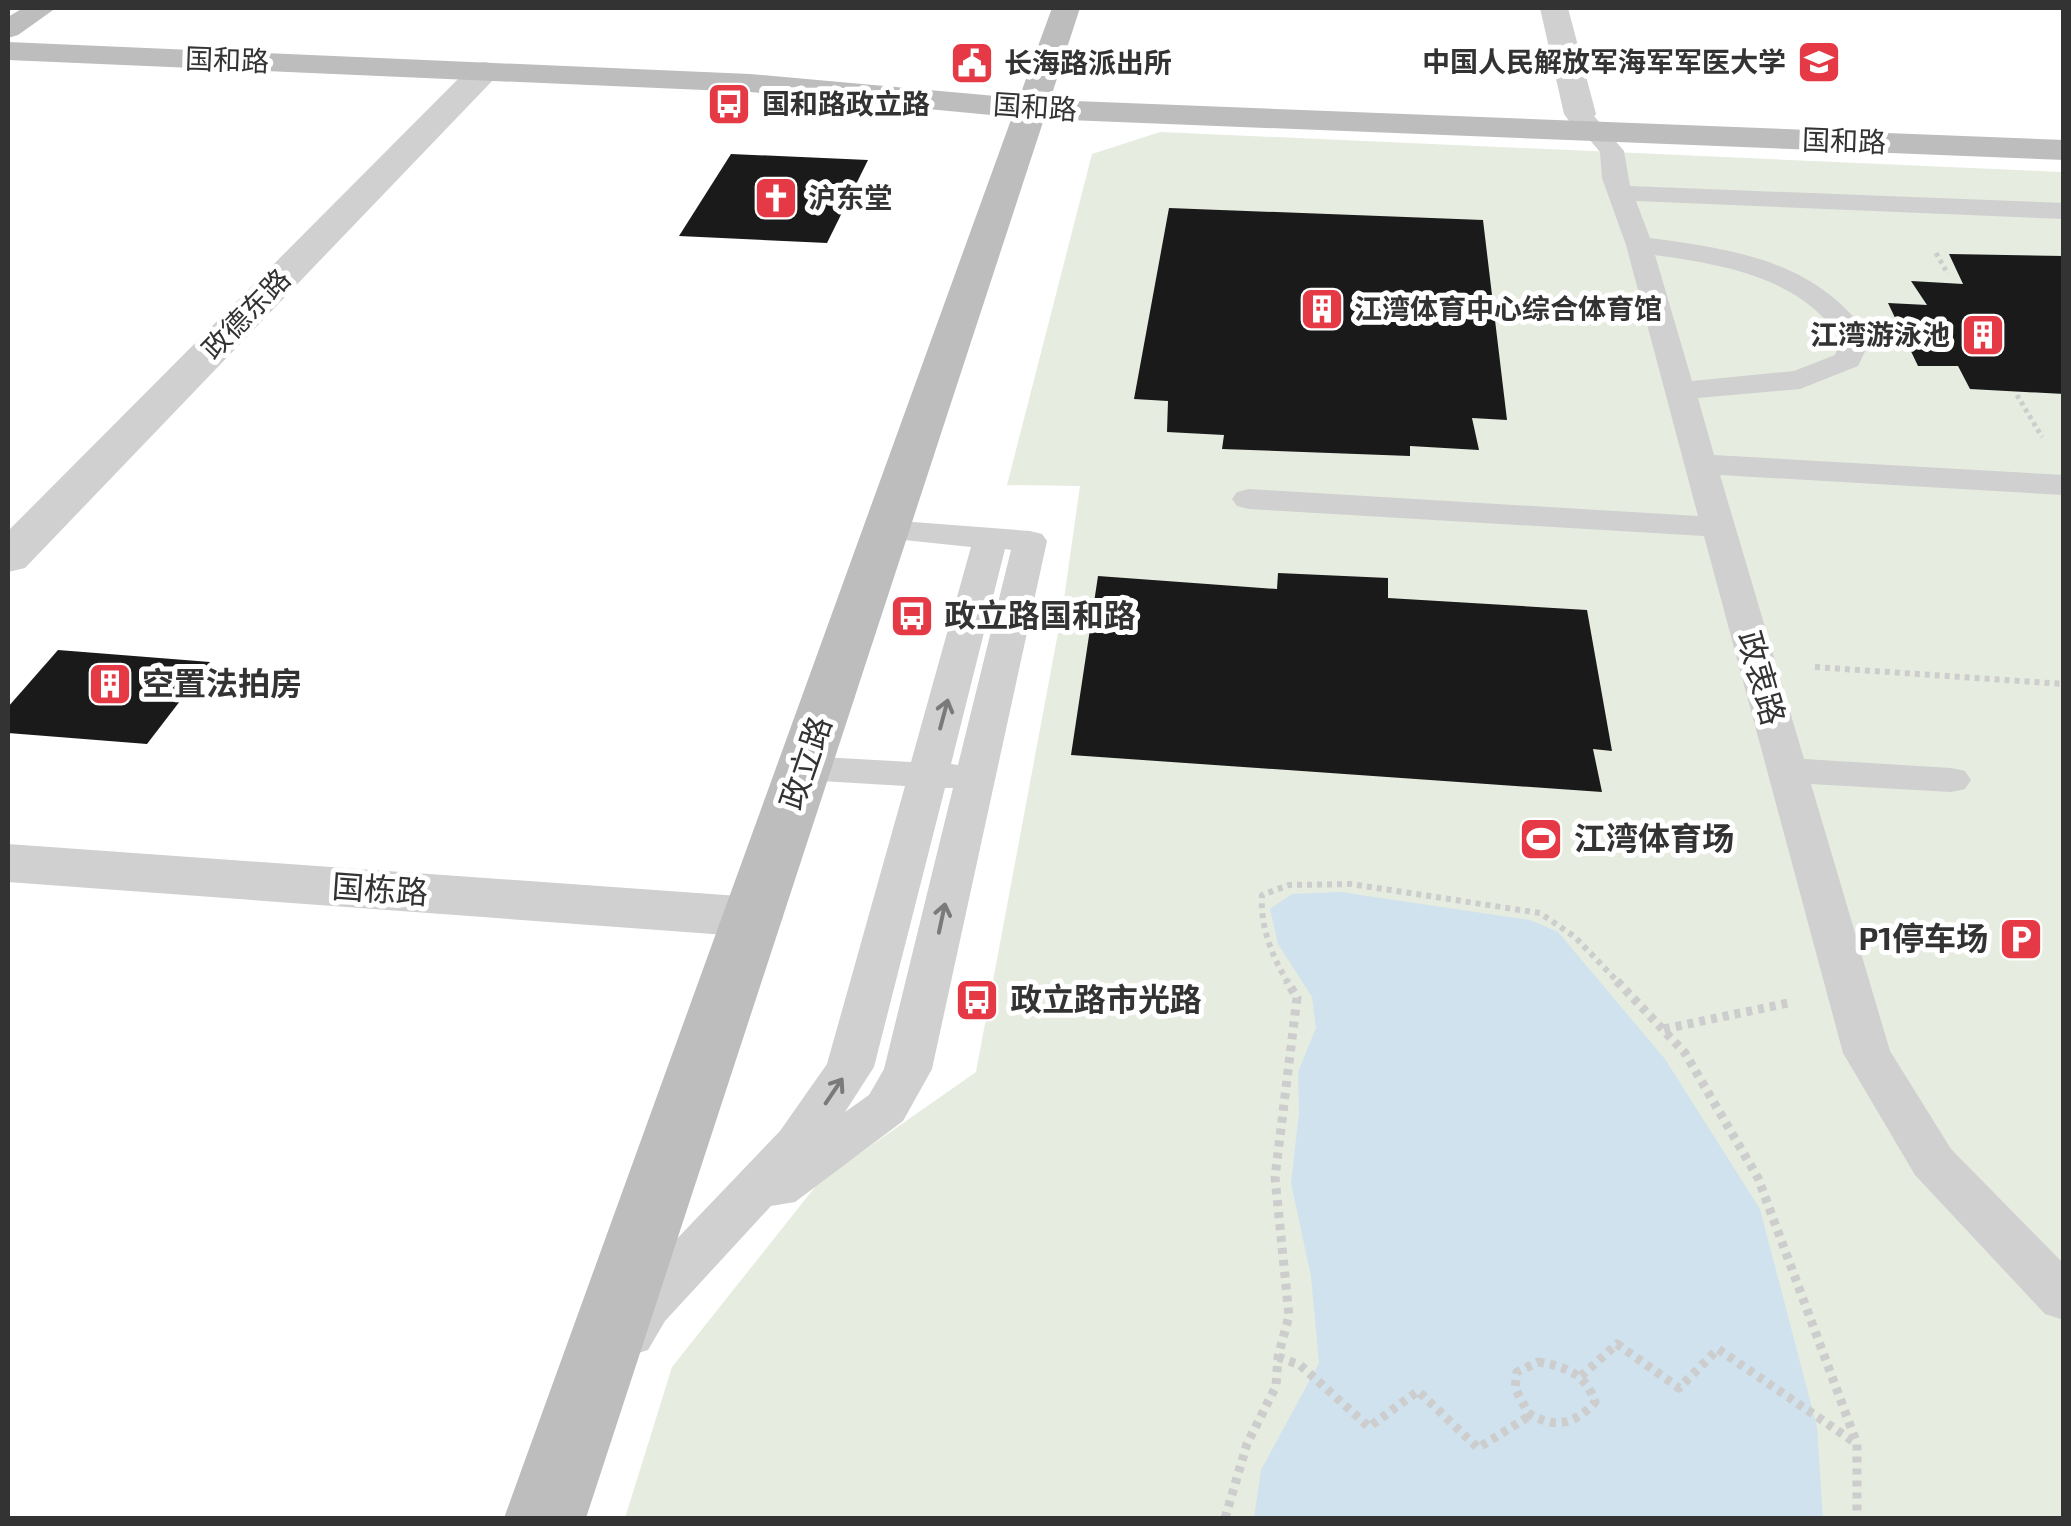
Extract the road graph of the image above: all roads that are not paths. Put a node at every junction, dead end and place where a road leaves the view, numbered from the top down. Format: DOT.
graph roads {
  1 [pos="42,8"];
  2 [pos="1066,8"];
  3 [pos="1554,8"];
  4 [pos="8,29"];
  5 [pos="8,51"];
  6 [pos="484,71"];
  7 [pos="1031,109"];
  8 [pos="1588,122"];
  9 [pos="2064,150"];
  10 [pos="1620,193"];
  11 [pos="2064,211"];
  12 [pos="1638,245"];
  13 [pos="1678,391"];
  14 [pos="1700,464"];
  15 [pos="2064,485"];
  16 [pos="1249,498"];
  17 [pos="1720,527"];
  18 [pos="887,530"];
  19 [pos="8,558"];
  20 [pos="804,768"];
  21 [pos="1787,770"];
  22 [pos="950,776"];
  23 [pos="1951,780"];
  24 [pos="8,863"];
  25 [pos="753,917"];
  26 [pos="2064,1299"];
  27 [pos="579,1420"];
  28 [pos="545,1518"];
  1 -- 4 [label="main road"];
  2 -- 7 [label="main road, 政立路"];
  3 -- 8 [label="street, 政衷路"];
  5 -- 6 [label="main road, 国和路"];
  6 -- 7 [label="main road, 国和路"];
  6 -- 19 [label="street, 政德东路"];
  7 -- 8 [label="main road, 国和路"];
  7 -- 18 [label="main road, 政立路"];
  8 -- 9 [label="main road, 国和路"];
  8 -- 10 [label="lane, 政衷路"];
  10 -- 11 [label="lane"];
  10 -- 12 [label="lane, 政衷路"];
  12 -- 13 [label="lane, 政衷路"];
  12 -- 13 [label="lane"];
  13 -- 14 [label="lane, 政衷路"];
  14 -- 15 [label="lane"];
  14 -- 17 [label="lane, 政衷路"];
  16 -- 17 [label="lane"];
  17 -- 21 [label="lane, 政衷路"];
  18 -- 20 [label="main road, 政立路"];
  22 -- 18 [label="lane, one-way"];
  20 -- 22 [label="lane"];
  20 -- 25 [label="main road, 政立路"];
  21 -- 23 [label="lane"];
  21 -- 26 [label="lane, 政衷路"];
  27 -- 22 [label="lane, one-way"];
  24 -- 25 [label="street, 国栋路"];
  25 -- 27 [label="main road, 政立路"];
  27 -- 28 [label="main road, 政立路"];
}
